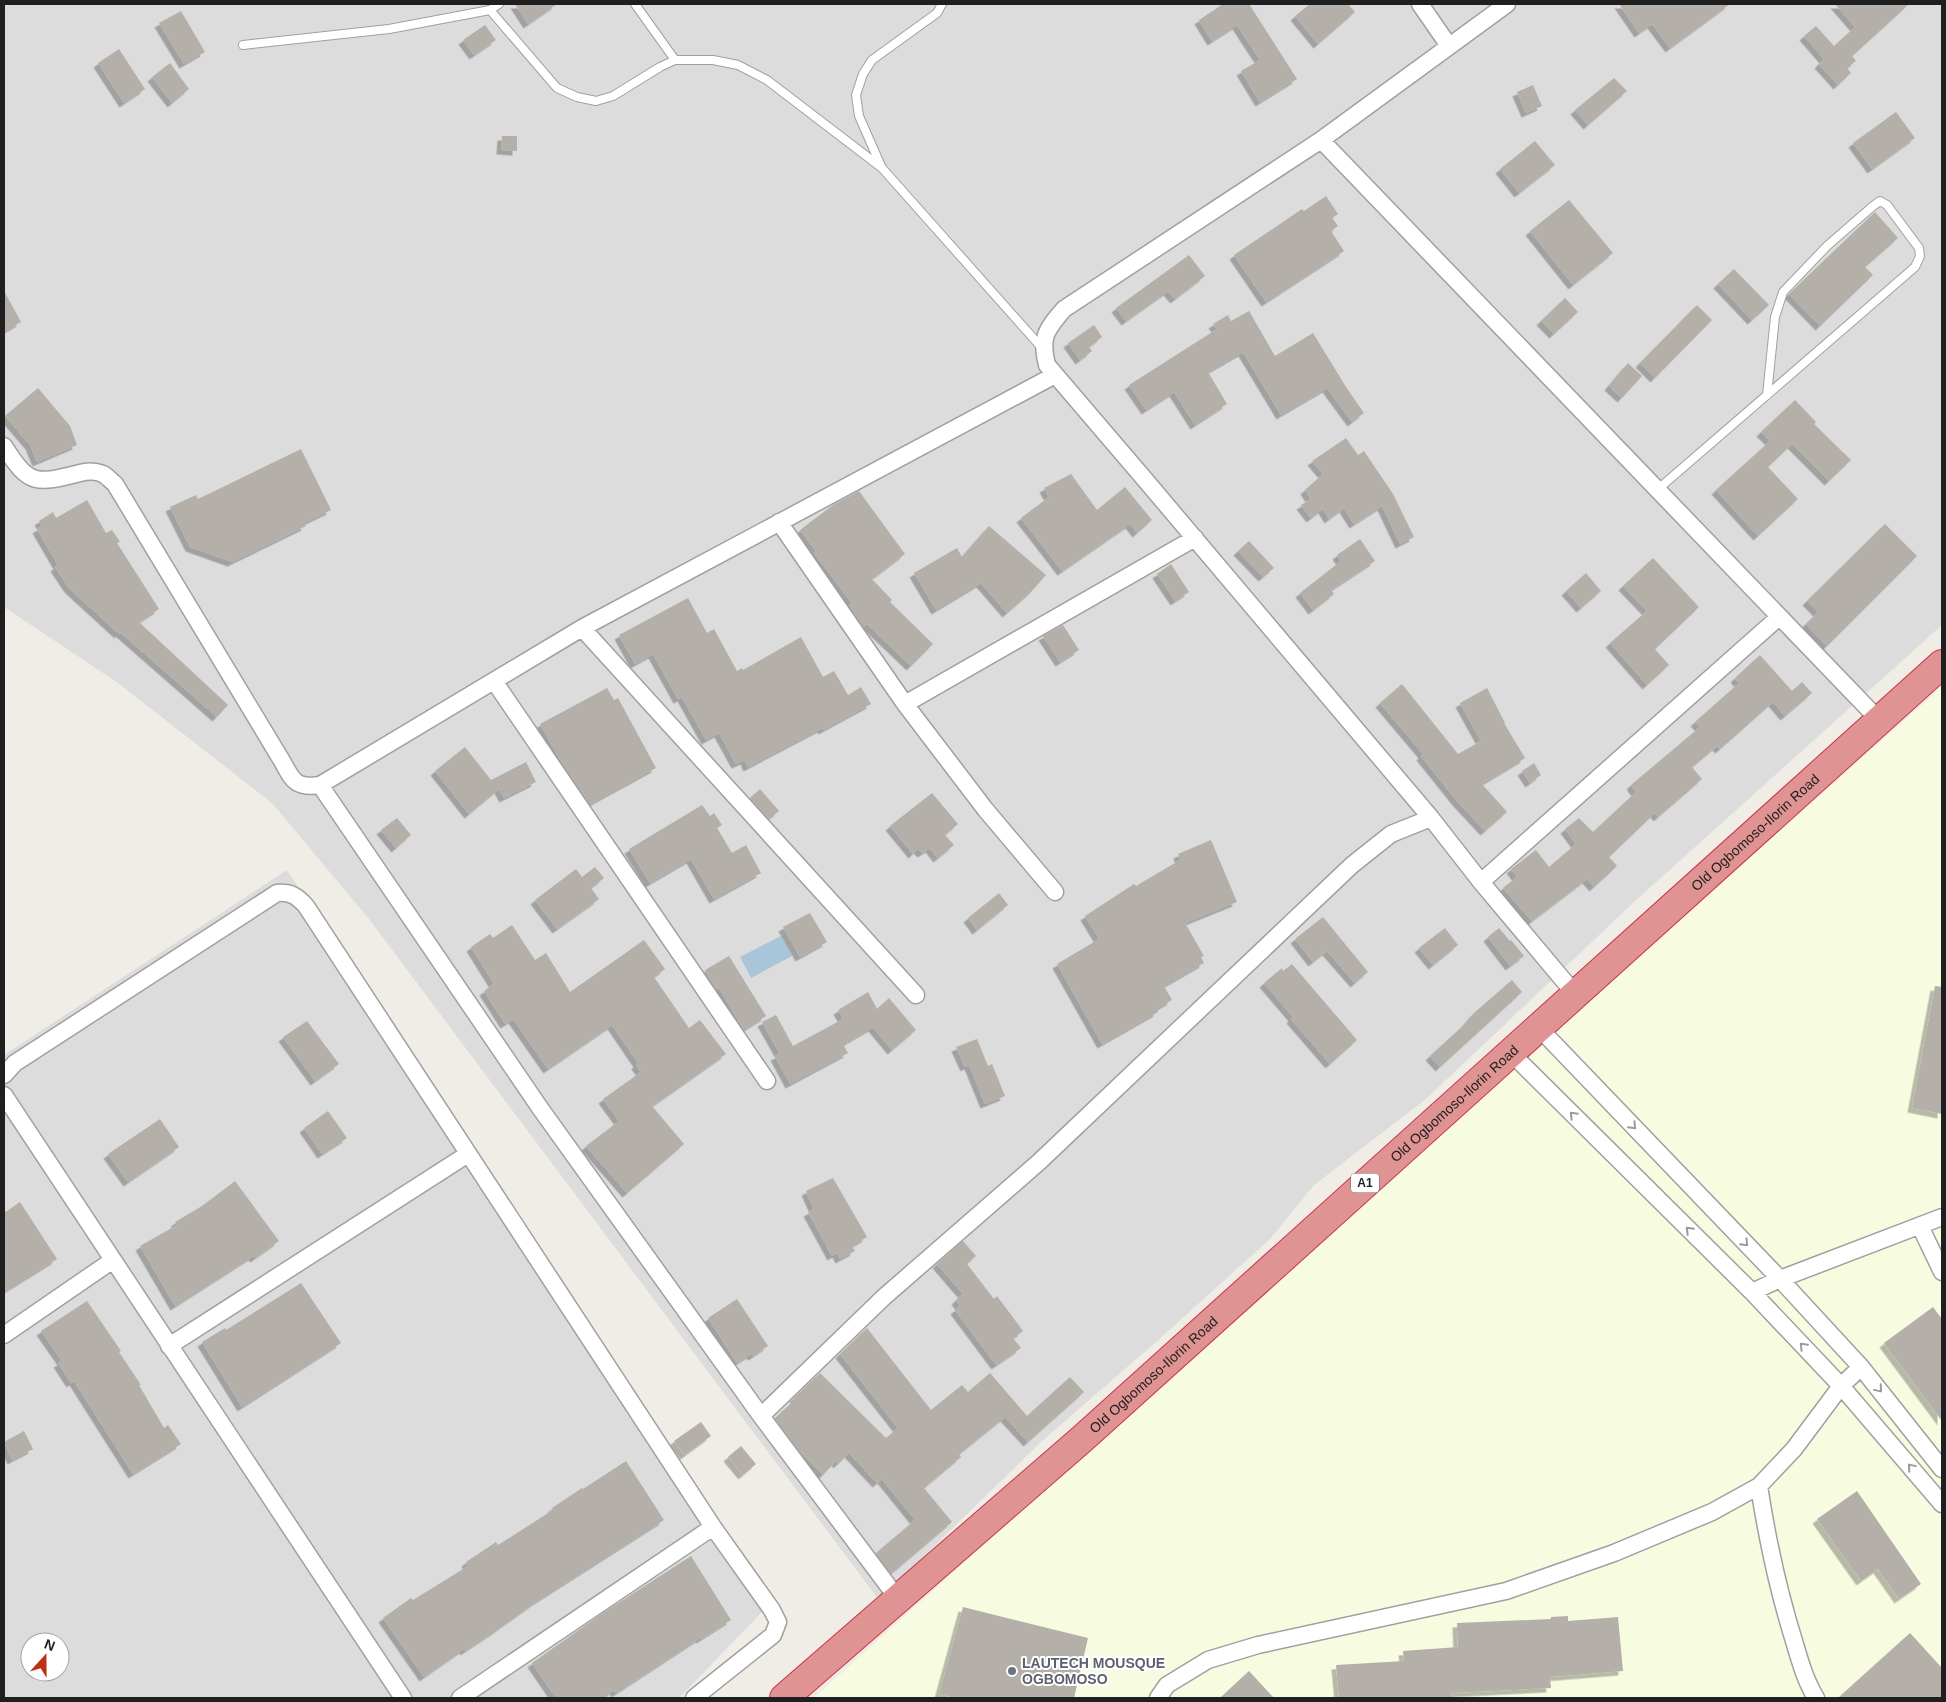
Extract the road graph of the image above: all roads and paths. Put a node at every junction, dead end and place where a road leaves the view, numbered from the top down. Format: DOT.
graph roads {
  1 [pos="499,4"];
  2 [pos="635,4"];
  3 [pos="942,4"];
  4 [pos="1420,4"];
  5 [pos="1507,4"];
  6 [pos="490,10"];
  7 [pos="243,45"];
  8 [pos="1449,46"];
  9 [pos="675,60"];
  10 [pos="1321,140"];
  11 [pos="882,168"];
  12 [pos="1043,350"];
  13 [pos="1055,375"];
  14 [pos="1767,395"];
  15 [pos="4,446"];
  16 [pos="1657,490"];
  17 [pos="778,522"];
  18 [pos="1195,538"];
  19 [pos="1779,616"];
  20 [pos="582,628"];
  21 [pos="1942,664"];
  22 [pos="494,681"];
  23 [pos="905,704"];
  24 [pos="1879,720"];
  25 [pos="320,785"];
  26 [pos="1431,818"];
  27 [pos="1481,882"];
  28 [pos="1055,892"];
  29 [pos="1575,994"];
  30 [pos="916,995"];
  31 [pos="1538,1028"];
  32 [pos="1510,1053"];
  33 [pos="4,1075"];
  34 [pos="767,1081"];
  35 [pos="4,1096"];
  36 [pos="468,1154"];
  37 [pos="1942,1217"];
  38 [pos="1920,1226"];
  39 [pos="113,1260"];
  40 [pos="1942,1272"];
  41 [pos="1780,1280"];
  42 [pos="1752,1292"];
  43 [pos="4,1335"];
  44 [pos="170,1346"];
  45 [pos="1860,1367"];
  46 [pos="1841,1386"];
  47 [pos="761,1416"];
  48 [pos="1942,1469"];
  49 [pos="1759,1486"];
  50 [pos="1942,1504"];
  51 [pos="713,1527"];
  52 [pos="898,1599"];
  53 [pos="403,1698"];
  54 [pos="460,1698"];
  55 [pos="694,1698"];
  56 [pos="784,1698"];
  57 [pos="1158,1698"];
  58 [pos="1816,1698"];
  1 -- 6 [label="lane"];
  2 -- 9 [label="lane"];
  3 -- 11 [label="lane"];
  4 -- 8 [label="street"];
  5 -- 8 [label="street"];
  6 -- 7 [label="lane"];
  6 -- 9 [label="lane"];
  8 -- 10 [label="street"];
  9 -- 11 [label="lane"];
  10 -- 12 [label="street"];
  10 -- 16 [label="street"];
  11 -- 12 [label="lane"];
  12 -- 13 [label="street"];
  13 -- 17 [label="street"];
  13 -- 18 [label="street"];
  14 -- 14 [label="lane"];
  14 -- 16 [label="lane"];
  15 -- 25 [label="street"];
  16 -- 19 [label="street"];
  17 -- 20 [label="street"];
  17 -- 23 [label="street"];
  18 -- 23 [label="street"];
  18 -- 26 [label="street"];
  19 -- 24 [label="street"];
  19 -- 27 [label="street"];
  20 -- 22 [label="street"];
  20 -- 30 [label="street"];
  21 -- 24 [label="highway, Old Ogbomoso-Ilorin Road / A1"];
  22 -- 25 [label="street"];
  22 -- 34 [label="street"];
  23 -- 28 [label="street"];
  24 -- 29 [label="highway, Old Ogbomoso-Ilorin Road / A1"];
  25 -- 47 [label="street"];
  26 -- 27 [label="street"];
  26 -- 47 [label="street"];
  27 -- 29 [label="street"];
  29 -- 31 [label="highway, Old Ogbomoso-Ilorin Road / A1"];
  31 -- 32 [label="highway, Old Ogbomoso-Ilorin Road / A1"];
  31 -- 41 [label="street, one-way"];
  42 -- 32 [label="street, one-way"];
  32 -- 52 [label="highway, Old Ogbomoso-Ilorin Road / A1"];
  33 -- 36 [label="street"];
  35 -- 39 [label="street"];
  36 -- 44 [label="street"];
  36 -- 51 [label="street"];
  37 -- 38 [label="street"];
  38 -- 40 [label="street"];
  38 -- 41 [label="street"];
  39 -- 43 [label="street"];
  39 -- 44 [label="street"];
  41 -- 42 [label="street"];
  41 -- 45 [label="street"];
  46 -- 42 [label="street, one-way"];
  44 -- 53 [label="street"];
  45 -- 46 [label="street"];
  45 -- 48 [label="street, one-way"];
  46 -- 49 [label="street"];
  50 -- 46 [label="street, one-way"];
  47 -- 52 [label="street"];
  49 -- 57 [label="street"];
  49 -- 58 [label="street"];
  51 -- 54 [label="street"];
  51 -- 55 [label="street"];
  52 -- 56 [label="highway, Old Ogbomoso-Ilorin Road / A1"];
}
